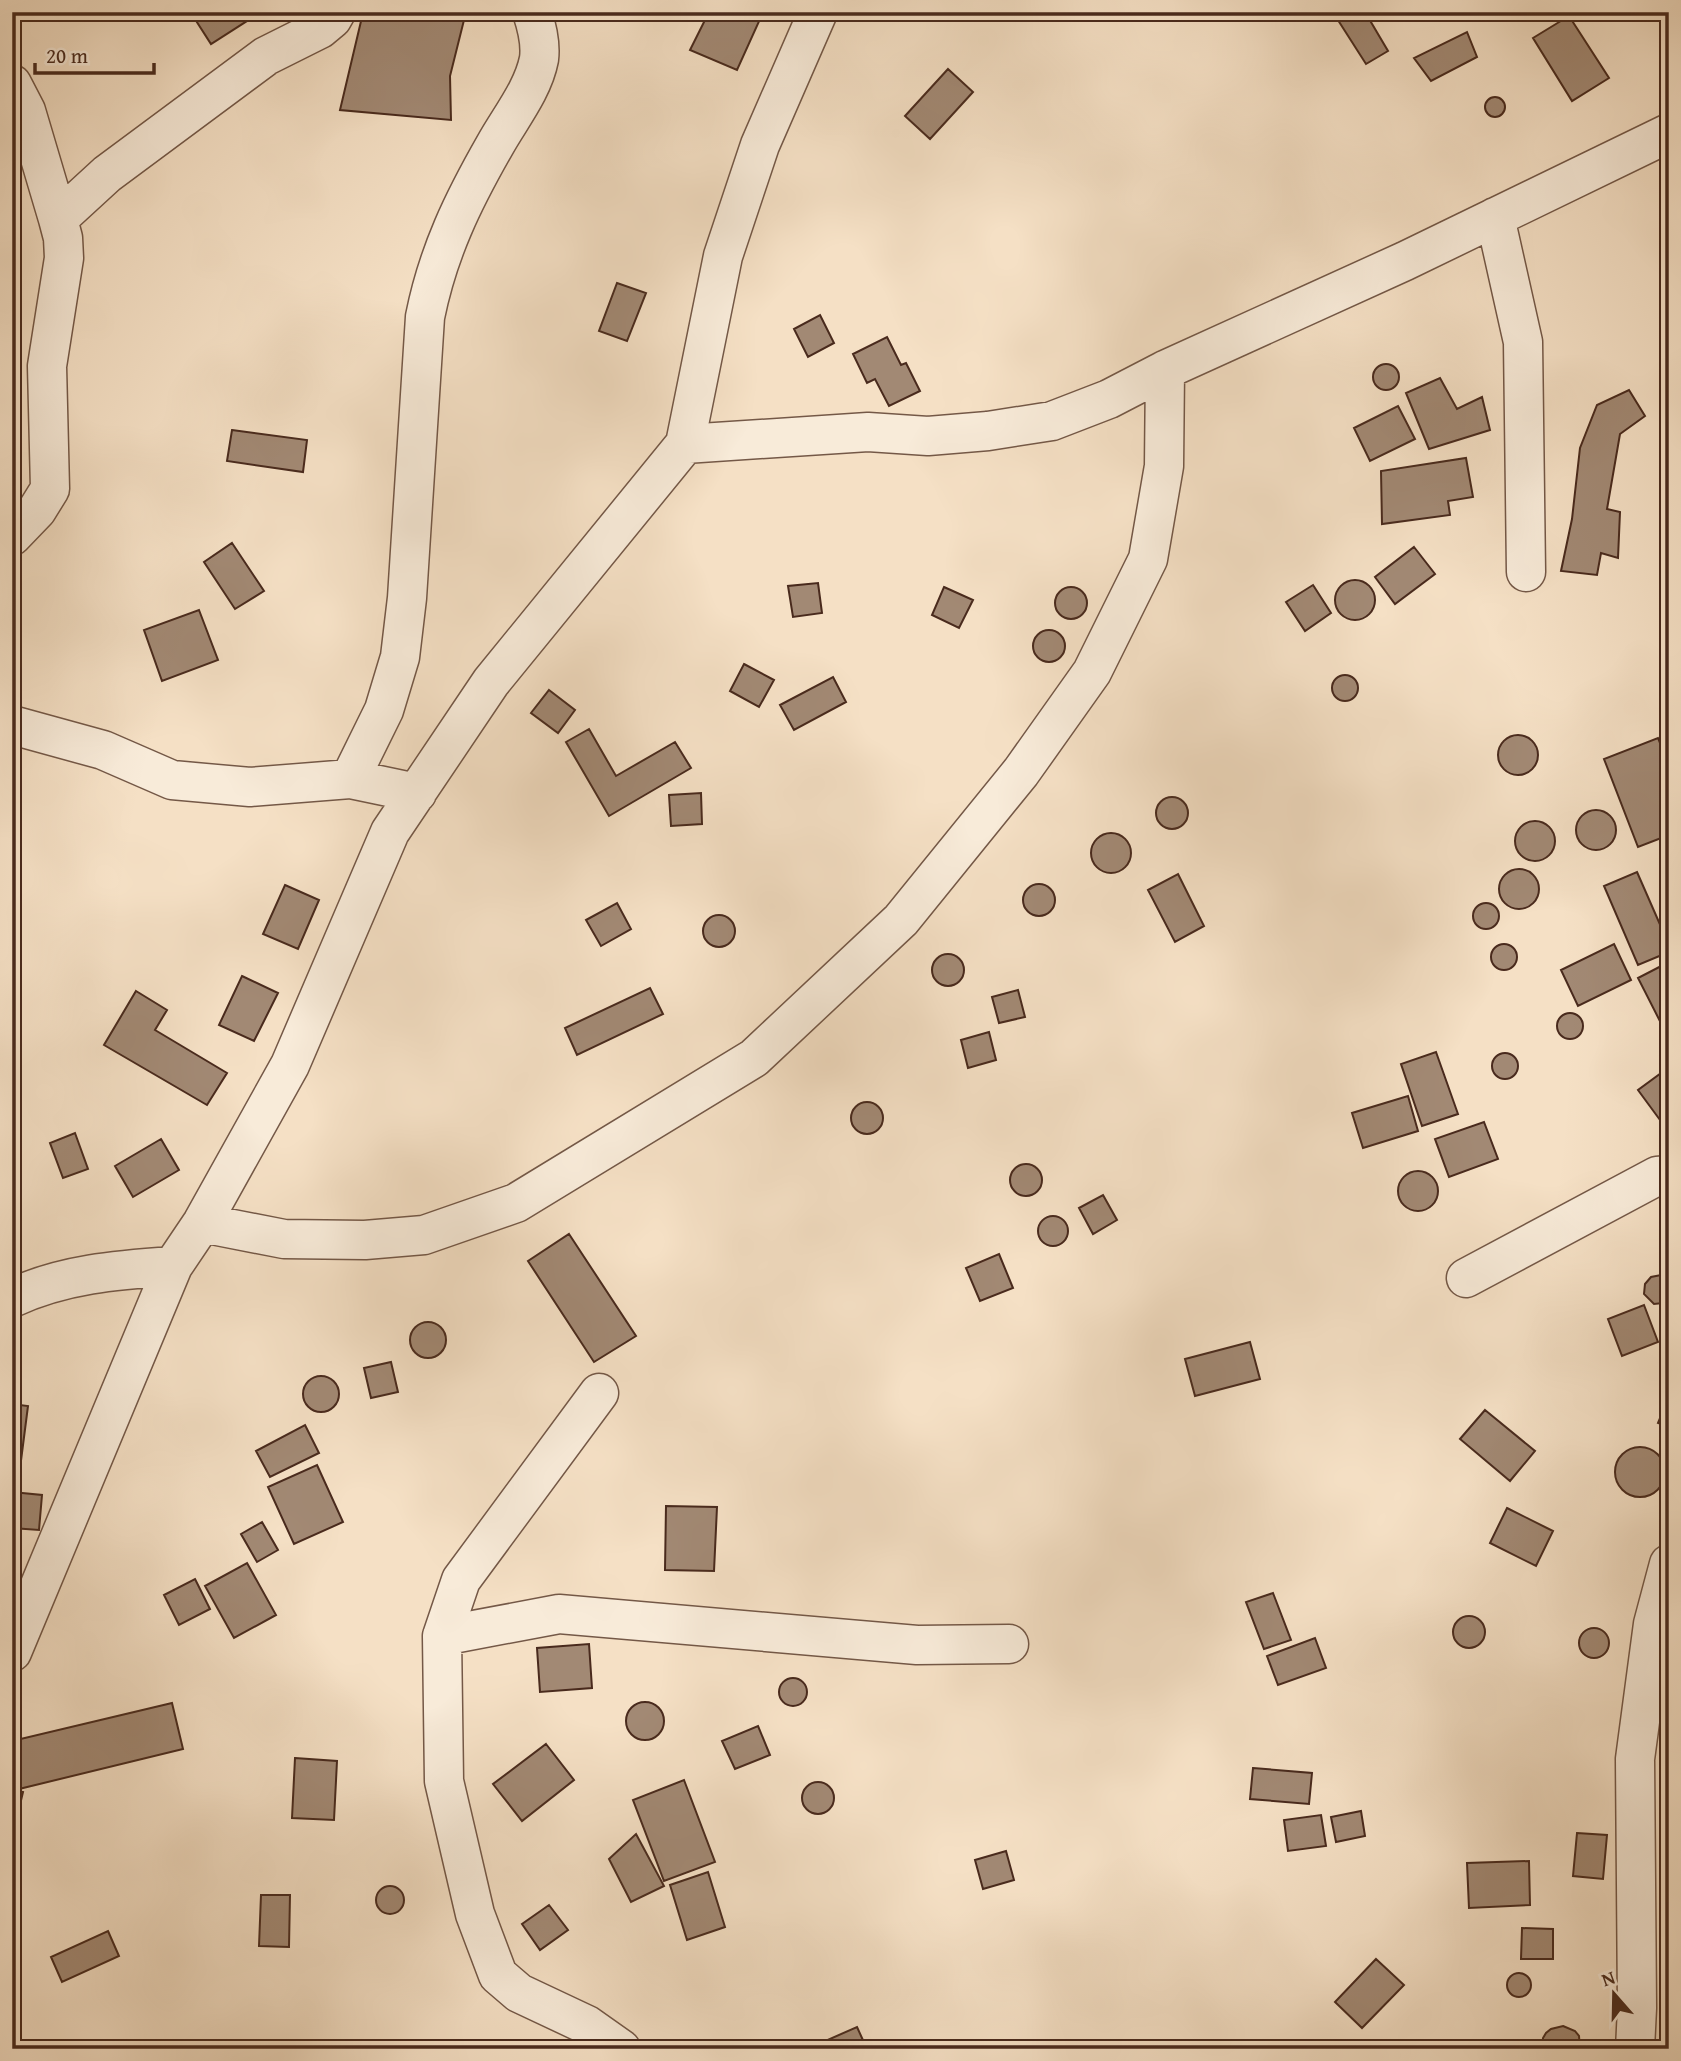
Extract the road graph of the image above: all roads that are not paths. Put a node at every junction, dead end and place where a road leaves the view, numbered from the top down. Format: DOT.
graph roads {
  1 [pos="336,12"];
  2 [pos="533,12"];
  3 [pos="818,12"];
  4 [pos="12,84"];
  5 [pos="1669,133"];
  6 [pos="1495,217"];
  7 [pos="58,219"];
  8 [pos="1165,370"];
  9 [pos="685,444"];
  10 [pos="12,536"];
  11 [pos="1526,572"];
  12 [pos="12,725"];
  13 [pos="350,779"];
  14 [pos="417,793"];
  15 [pos="1669,1175"];
  16 [pos="202,1223"];
  17 [pos="173,1265"];
  18 [pos="1466,1278"];
  19 [pos="12,1298"];
  20 [pos="599,1393"];
  21 [pos="1669,1564"];
  22 [pos="442,1636"];
  23 [pos="1009,1644"];
  24 [pos="12,1652"];
  25 [pos="621,2049"];
  26 [pos="1635,2049"];
  1 -- 7 [label="street"];
  2 -- 13 [label="street"];
  3 -- 9 [label="street"];
  4 -- 7 [label="street"];
  5 -- 6 [label="street"];
  6 -- 8 [label="street"];
  6 -- 11 [label="street"];
  7 -- 10 [label="street"];
  8 -- 9 [label="street"];
  8 -- 16 [label="street"];
  9 -- 14 [label="street"];
  12 -- 13 [label="street"];
  13 -- 14 [label="street"];
  14 -- 16 [label="street"];
  15 -- 18 [label="street"];
  16 -- 17 [label="street"];
  17 -- 19 [label="street"];
  17 -- 24 [label="street"];
  20 -- 22 [label="street"];
  21 -- 26 [label="street"];
  22 -- 23 [label="street"];
  22 -- 25 [label="street"];
}
